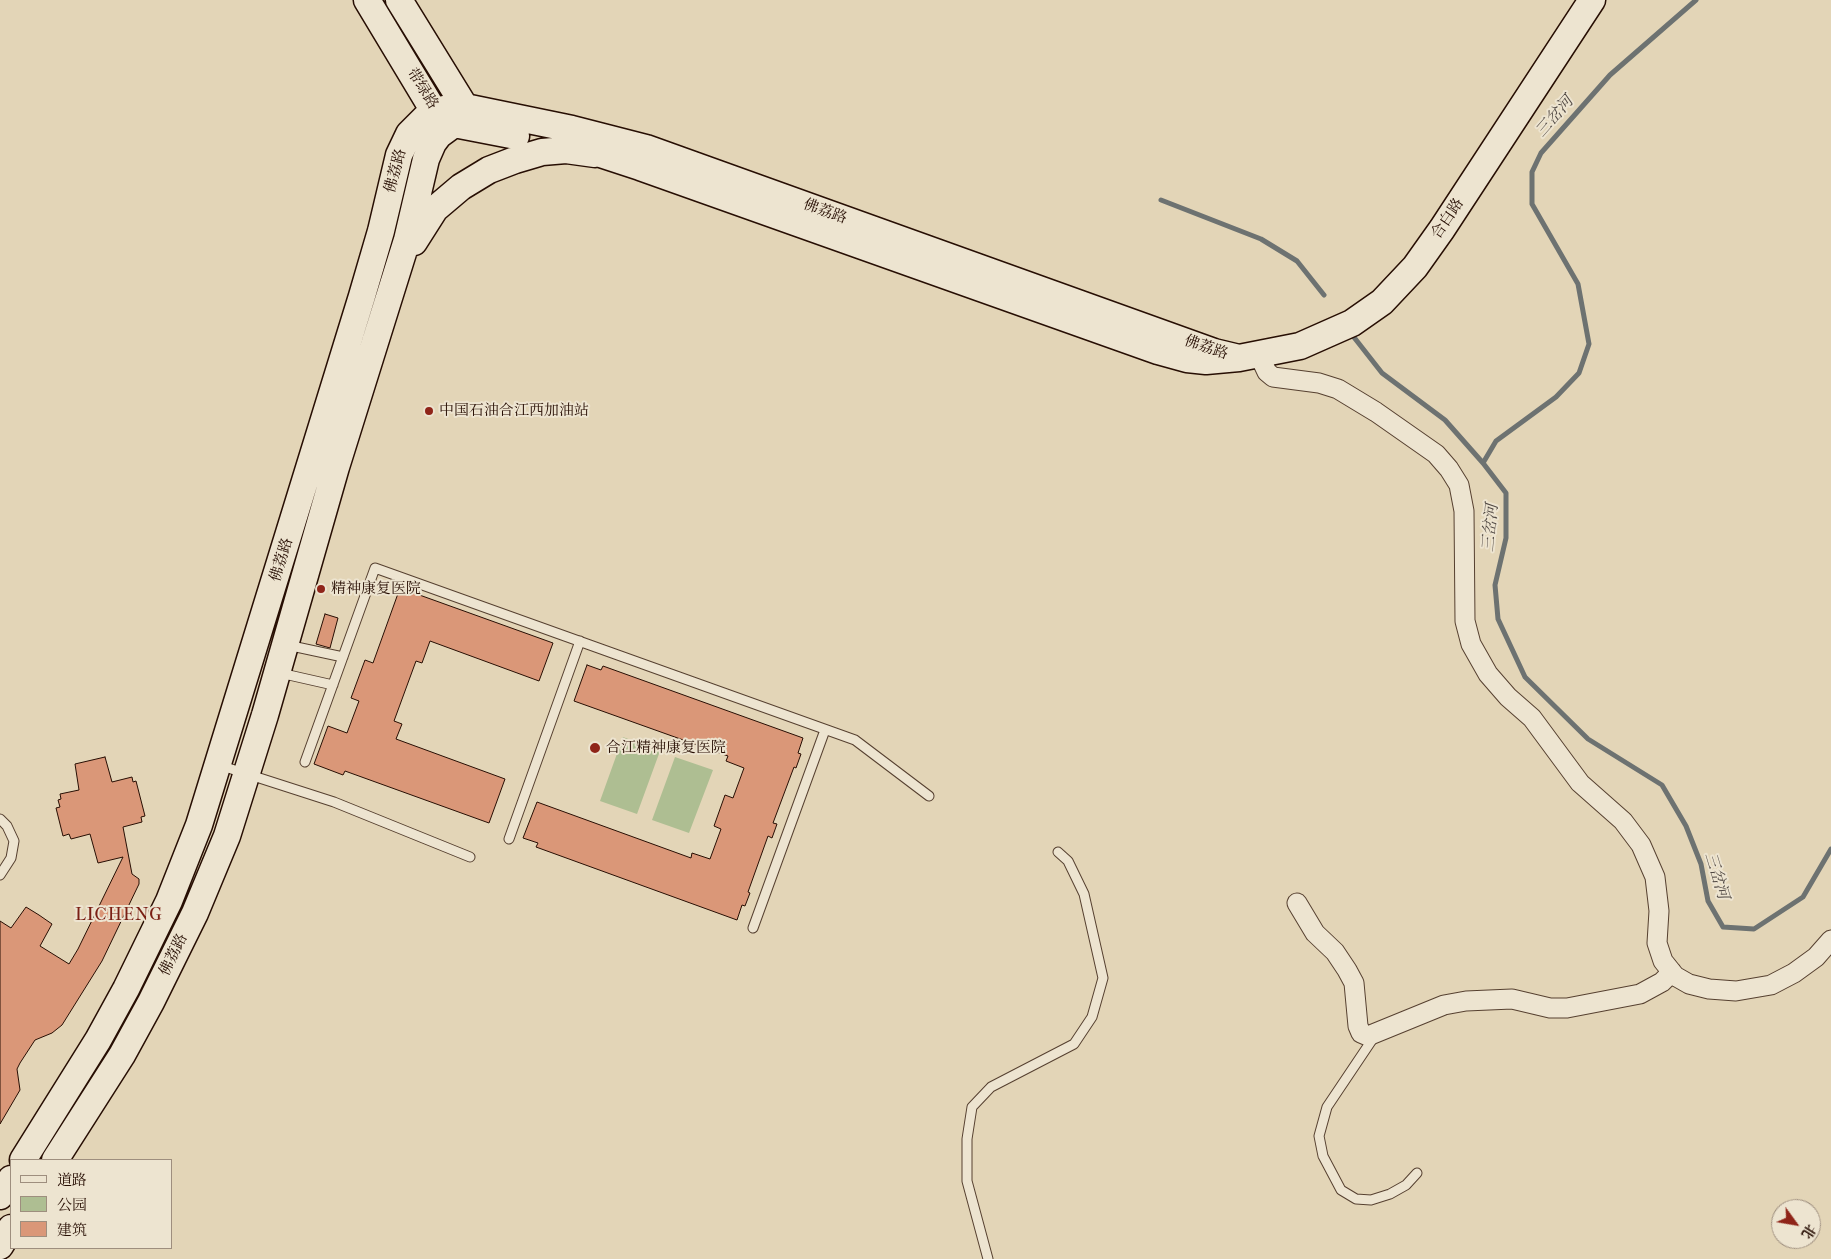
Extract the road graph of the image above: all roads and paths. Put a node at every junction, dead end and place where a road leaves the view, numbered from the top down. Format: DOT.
graph roads {
  1 [pos="367,0"];
  2 [pos="400,0"];
  3 [pos="1592,0"];
  4 [pos="451,114"];
  5 [pos="609,157"];
  6 [pos="386,310"];
  7 [pos="1249,357"];
  8 [pos="580,641"];
  9 [pos="285,644"];
  10 [pos="343,657"];
  11 [pos="277,672"];
  12 [pos="333,684"];
  13 [pos="825,730"];
  14 [pos="305,762"];
  15 [pos="219,765"];
  16 [pos="247,774"];
  17 [pos="929,796"];
  18 [pos="0,819"];
  19 [pos="509,839"];
  20 [pos="1058,852"];
  21 [pos="470,857"];
  22 [pos="0,875"];
  23 [pos="1297,903"];
  24 [pos="753,928"];
  25 [pos="1831,940"];
  26 [pos="1672,972"];
  27 [pos="1376,1034"];
  28 [pos="24,1159"];
  29 [pos="56,1159"];
  30 [pos="1417,1174"];
  31 [pos="10,1181"];
  32 [pos="0,1196"];
  33 [pos="10,1230"];
  34 [pos="0,1246"];
  35 [pos="988,1259"];
  1 -- 4 [label="main road, 带绿路"];
  2 -- 4 [label="main road, 带绿路"];
  3 -- 7 [label="main road, 合白路"];
  4 -- 5 [label="main road, 佛荔路"];
  4 -- 6 [label="main road, 佛荔路"];
  4 -- 7 [label="main road, 佛荔路"];
  4 -- 15 [label="main road, 佛荔路"];
  5 -- 6 [label="main road"];
  5 -- 7 [label="main road, 佛荔路"];
  6 -- 9 [label="main road, 佛荔路"];
  7 -- 26 [label="street"];
  8 -- 10 [label="lane"];
  8 -- 13 [label="lane"];
  8 -- 19 [label="lane"];
  9 -- 10 [label="lane"];
  9 -- 11 [label="main road, 佛荔路"];
  10 -- 12 [label="lane"];
  11 -- 12 [label="lane"];
  11 -- 16 [label="main road, 佛荔路"];
  12 -- 14 [label="lane"];
  13 -- 17 [label="lane"];
  13 -- 24 [label="lane"];
  15 -- 16 [label="lane"];
  15 -- 28 [label="main road, 佛荔路"];
  16 -- 21 [label="lane"];
  16 -- 29 [label="main road, 佛荔路"];
  18 -- 22 [label="lane"];
  20 -- 35 [label="lane"];
  23 -- 27 [label="street"];
  25 -- 26 [label="street"];
  26 -- 27 [label="street"];
  27 -- 30 [label="lane"];
  31 -- 32 [label="main road"];
  33 -- 34 [label="main road"];
}
